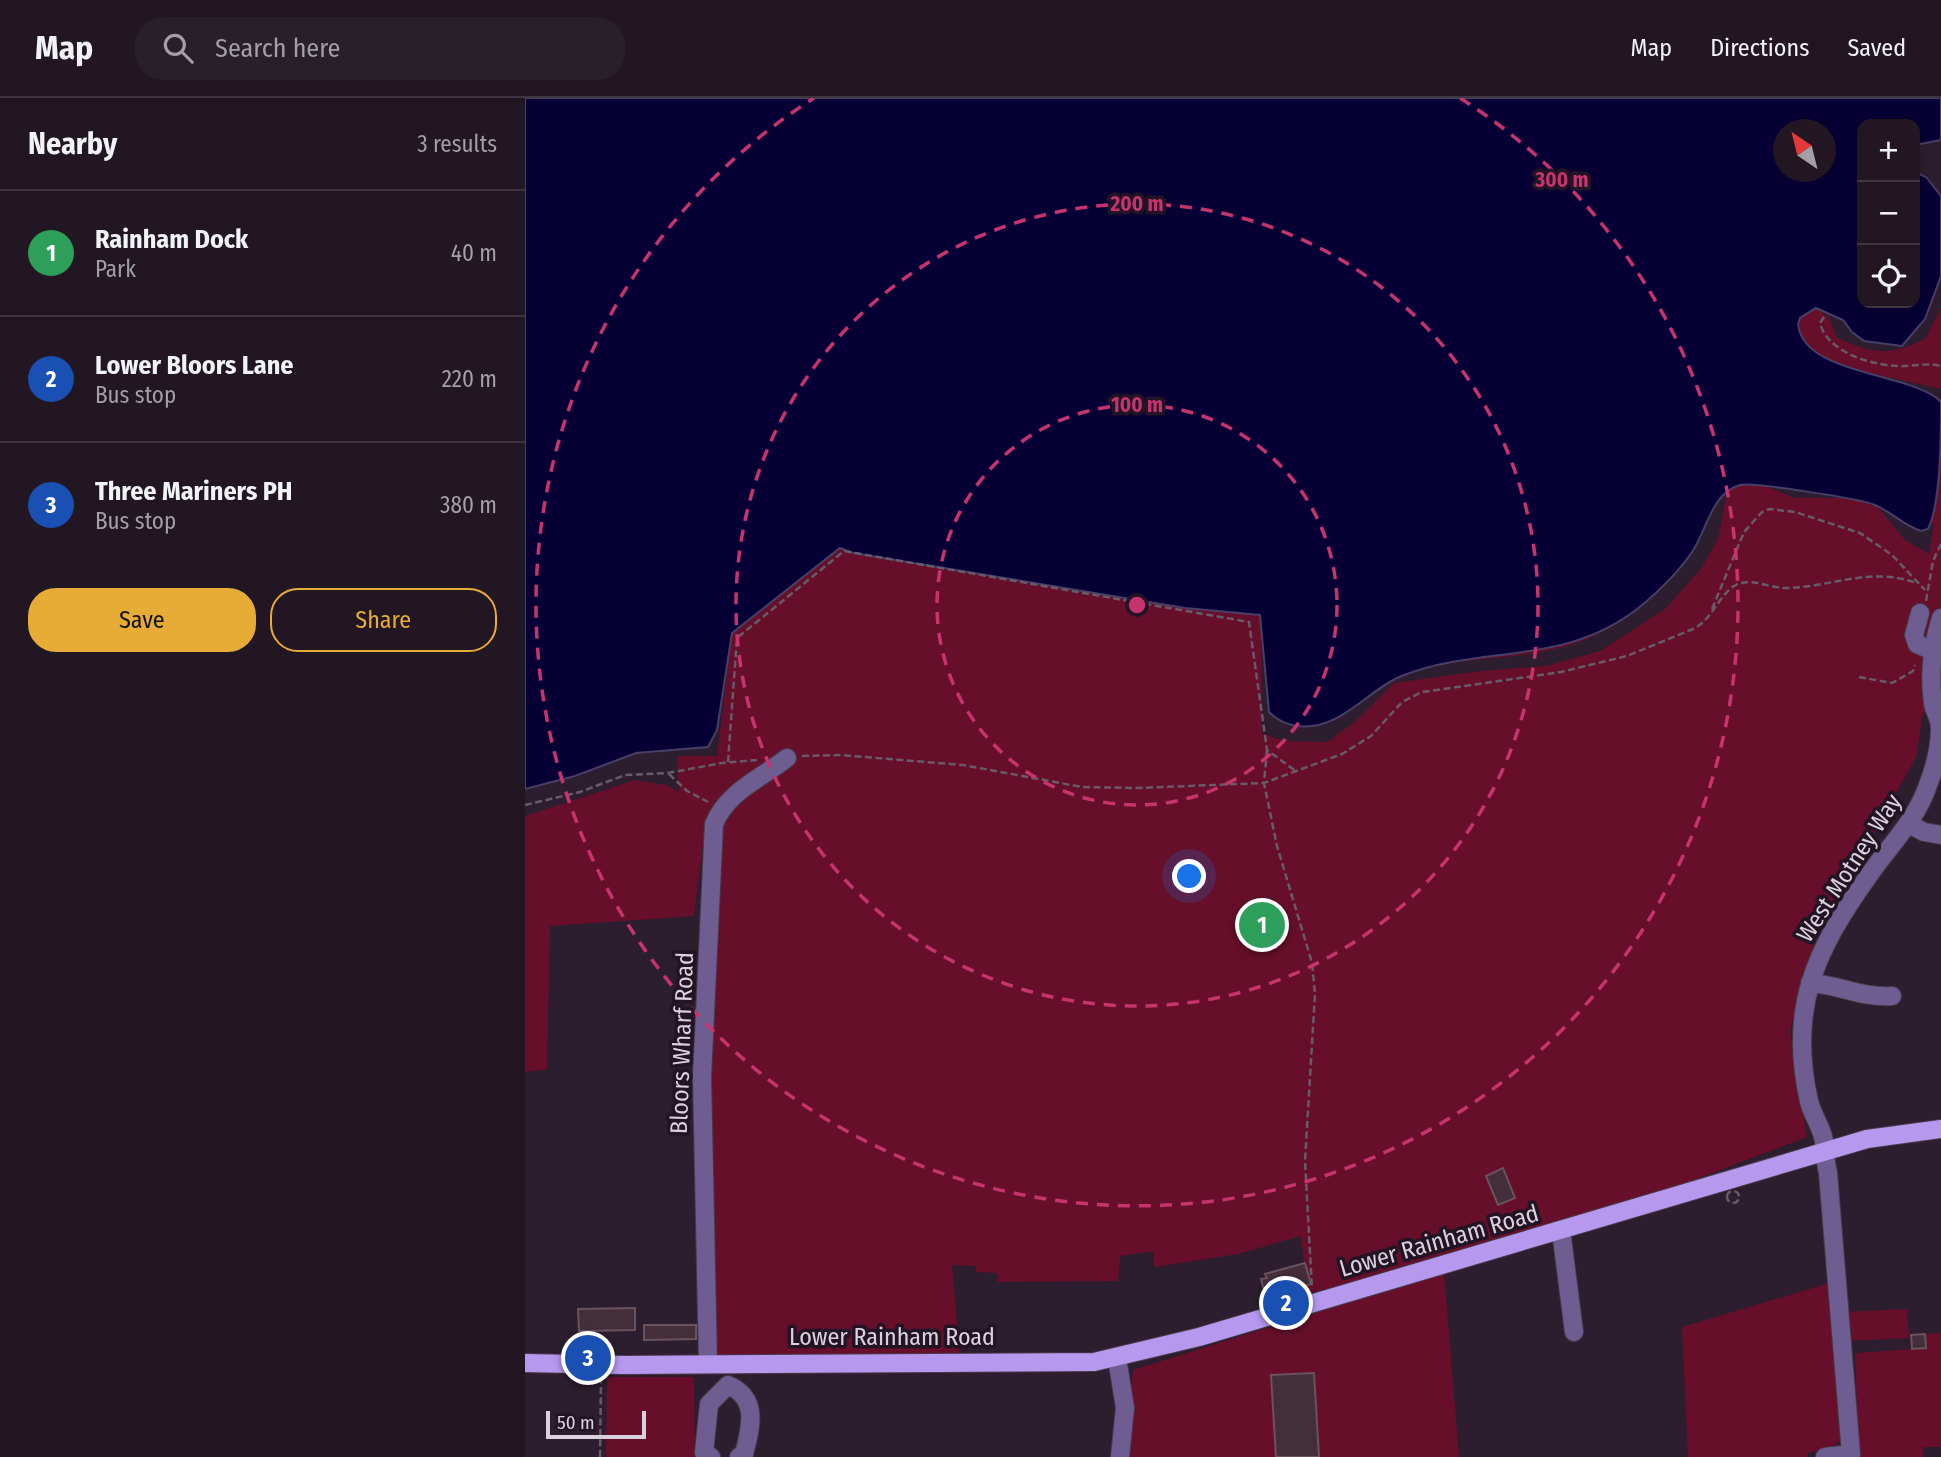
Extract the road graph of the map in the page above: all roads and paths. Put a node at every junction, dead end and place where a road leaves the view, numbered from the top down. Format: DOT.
graph roads {
  1 [pos="1824,317"];
  2 [pos="1941,366"];
  3 [pos="1941,544"];
  4 [pos="1916,583"];
  5 [pos="1711,613"];
  6 [pos="1920,613"];
  7 [pos="1941,618"];
  8 [pos="1925,648"];
  9 [pos="1859,677"];
  10 [pos="1939,748"];
  11 [pos="1267,750"];
  12 [pos="787,758"];
  13 [pos="728,762"];
  14 [pos="1297,772"];
  15 [pos="668,774"];
  16 [pos="1264,783"];
  17 [pos="525,805"];
  18 [pos="721,808"];
  19 [pos="1909,824"];
  20 [pos="1941,835"];
  21 [pos="1810,983"];
  22 [pos="1892,996"];
  23 [pos="1941,1129"];
  24 [pos="1823,1153"];
  25 [pos="1561,1230"];
  26 [pos="1314,1302"];
  27 [pos="1574,1332"];
  28 [pos="1117,1358"];
  29 [pos="525,1363"];
  30 [pos="716,1364"];
  31 [pos="601,1365"];
  32 [pos="728,1385"];
  33 [pos="600,1457"];
  34 [pos="711,1457"];
  35 [pos="739,1457"];
  36 [pos="1120,1457"];
  37 [pos="1825,1457"];
  1 -- 2 [label="path"];
  3 -- 4 [label="path"];
  4 -- 5 [label="path"];
  4 -- 5 [label="path"];
  5 -- 14 [label="path"];
  6 -- 8 [label="street"];
  7 -- 8 [label="street"];
  8 -- 9 [label="path"];
  8 -- 10 [label="street, West Motney Way"];
  10 -- 19 [label="street, West Motney Way"];
  11 -- 13 [label="path"];
  11 -- 14 [label="path"];
  11 -- 16 [label="path"];
  12 -- 13 [label="path"];
  12 -- 16 [label="path"];
  12 -- 18 [label="street"];
  13 -- 15 [label="path"];
  14 -- 16 [label="path"];
  15 -- 17 [label="path"];
  15 -- 18 [label="path"];
  16 -- 26 [label="path"];
  18 -- 30 [label="street, Bloors Wharf Road"];
  19 -- 20 [label="street"];
  19 -- 21 [label="street, West Motney Way"];
  21 -- 22 [label="street"];
  21 -- 24 [label="street, West Motney Way"];
  23 -- 24 [label="main road, Lower Rainham Road"];
  24 -- 25 [label="main road, Lower Rainham Road"];
  24 -- 37 [label="street, West Motney Way"];
  25 -- 26 [label="main road, Lower Rainham Road"];
  25 -- 27 [label="street"];
  26 -- 28 [label="main road, Lower Rainham Road"];
  28 -- 30 [label="main road, Lower Rainham Road"];
  28 -- 36 [label="street"];
  29 -- 31 [label="main road, Lower Rainham Road"];
  30 -- 31 [label="main road, Lower Rainham Road"];
  30 -- 32 [label="street, Bloors Wharf Road"];
  31 -- 33 [label="path"];
  32 -- 34 [label="street"];
  32 -- 35 [label="street"];
}
